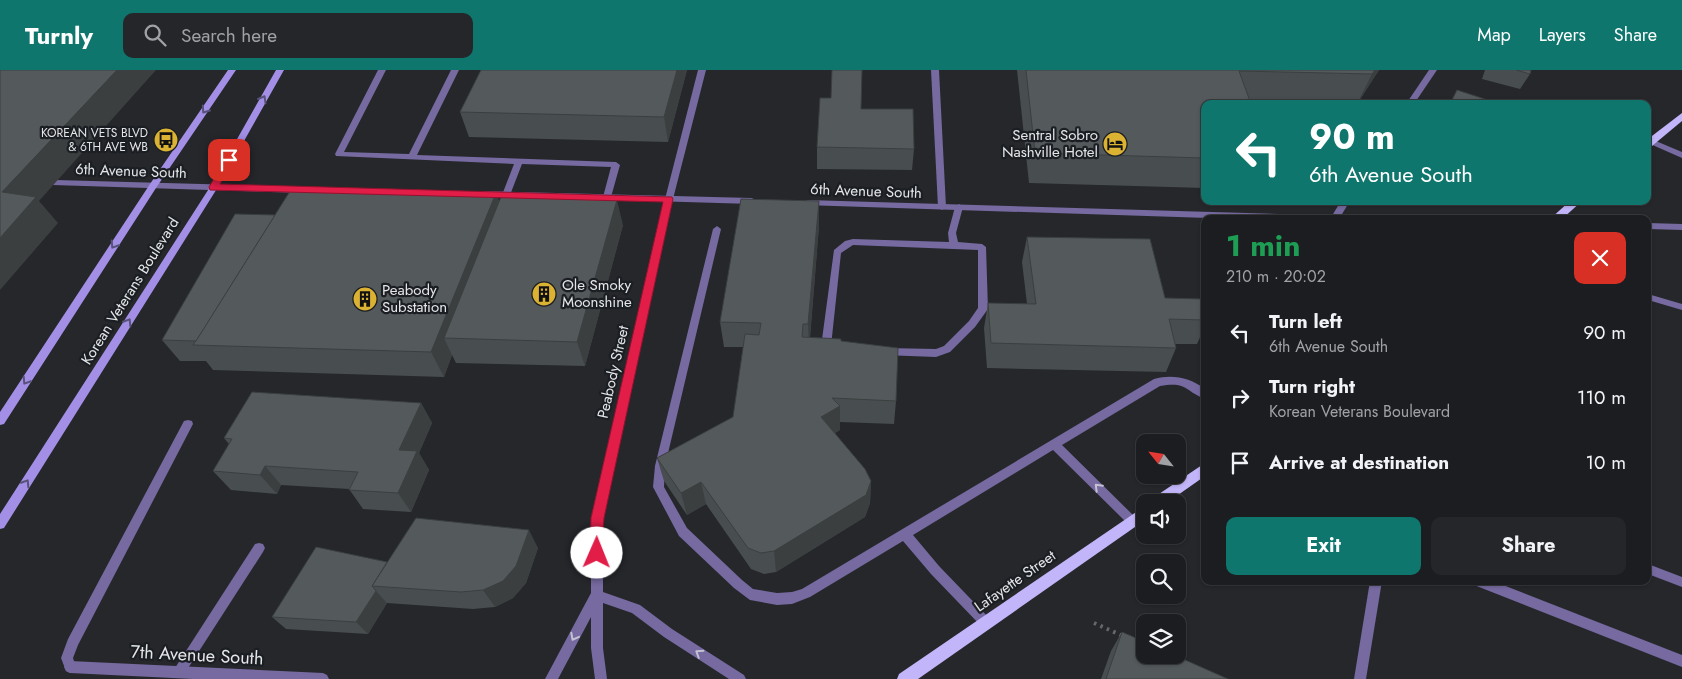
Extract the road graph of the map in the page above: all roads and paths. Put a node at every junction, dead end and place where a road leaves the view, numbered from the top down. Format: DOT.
graph roads {
  1 [pos="232,70"];
  2 [pos="280,70"];
  3 [pos="382,70"];
  4 [pos="455,70"];
  5 [pos="702,70"];
  6 [pos="934,70"];
  7 [pos="1433,70"];
  8 [pos="1413,100"];
  9 [pos="1682,116"];
  10 [pos="1651,140"];
  11 [pos="1651,143"];
  12 [pos="1682,155"];
  13 [pos="412,157"];
  14 [pos="519,162"];
  15 [pos="56,183"];
  16 [pos="153,186"];
  17 [pos="214,187"];
  18 [pos="312,190"];
  19 [pos="477,194"];
  20 [pos="506,195"];
  21 [pos="607,197"];
  22 [pos="669,199"];
  23 [pos="765,202"];
  24 [pos="795,202"];
  25 [pos="1572,205"];
  26 [pos="942,207"];
  27 [pos="959,207"];
  28 [pos="1232,215"];
  29 [pos="1560,215"];
  30 [pos="1651,226"];
  31 [pos="1682,227"];
  32 [pos="718,229"];
  33 [pos="954,245"];
  34 [pos="1651,298"];
  35 [pos="1682,307"];
  36 [pos="842,352"];
  37 [pos="879,352"];
  38 [pos="1201,392"];
  39 [pos="0,421"];
  40 [pos="188,424"];
  41 [pos="1054,444"];
  42 [pos="1201,472"];
  43 [pos="1169,494"];
  44 [pos="1136,518"];
  45 [pos="1132,521"];
  46 [pos="0,524"];
  47 [pos="904,534"];
  48 [pos="258,548"];
  49 [pos="1651,570"];
  50 [pos="1682,582"];
  51 [pos="1375,585"];
  52 [pos="1488,585"];
  53 [pos="596,595"];
  54 [pos="1094,622"];
  55 [pos="986,623"];
  56 [pos="1128,638"];
  57 [pos="1682,662"];
  58 [pos="178,672"];
  59 [pos="323,679"];
  60 [pos="551,679"];
  61 [pos="601,679"];
  62 [pos="740,679"];
  63 [pos="906,679"];
  64 [pos="1360,679"];
  1 -- 16 [label="main road, one-way"];
  17 -- 2 [label="main road, Korean Veterans Boulevard, one-way"];
  3 -- 13 [label="street"];
  4 -- 13 [label="street"];
  5 -- 22 [label="street, Peabody Street"];
  6 -- 26 [label="street"];
  7 -- 8 [label="street"];
  9 -- 10 [label="main road"];
  11 -- 12 [label="street"];
  13 -- 14 [label="street"];
  14 -- 20 [label="street"];
  14 -- 21 [label="street"];
  15 -- 16 [label="street, 6th Avenue South"];
  16 -- 17 [label="street, 6th Avenue South"];
  16 -- 39 [label="main road, one-way"];
  17 -- 18 [label="street, 6th Avenue South"];
  46 -- 17 [label="main road, Korean Veterans Boulevard, one-way"];
  19 -- 20 [label="street"];
  20 -- 21 [label="street"];
  21 -- 22 [label="street"];
  22 -- 23 [label="street"];
  22 -- 53 [label="street, Peabody Street"];
  24 -- 26 [label="street, 6th Avenue South"];
  25 -- 29 [label="main road"];
  26 -- 27 [label="street, 6th Avenue South"];
  27 -- 28 [label="street, 6th Avenue South"];
  27 -- 33 [label="street"];
  30 -- 31 [label="street"];
  32 -- 47 [label="street"];
  33 -- 36 [label="street"];
  33 -- 37 [label="street"];
  34 -- 35 [label="street"];
  38 -- 41 [label="street"];
  40 -- 58 [label="street, 7th Avenue South"];
  45 -- 41 [label="street, one-way"];
  41 -- 47 [label="street"];
  42 -- 43 [label="main road"];
  44 -- 45 [label="main road, Lafayette Street"];
  45 -- 55 [label="main road, Lafayette Street"];
  47 -- 55 [label="street"];
  48 -- 58 [label="street"];
  49 -- 50 [label="street"];
  51 -- 64 [label="street"];
  52 -- 57 [label="street"];
  53 -- 60 [label="street, Peabody Street, one-way"];
  53 -- 61 [label="street, Peabody Street"];
  62 -- 53 [label="street, one-way"];
  54 -- 56 [label="path"];
  55 -- 63 [label="main road, Lafayette Street"];
  58 -- 59 [label="street, 7th Avenue South"];
}
